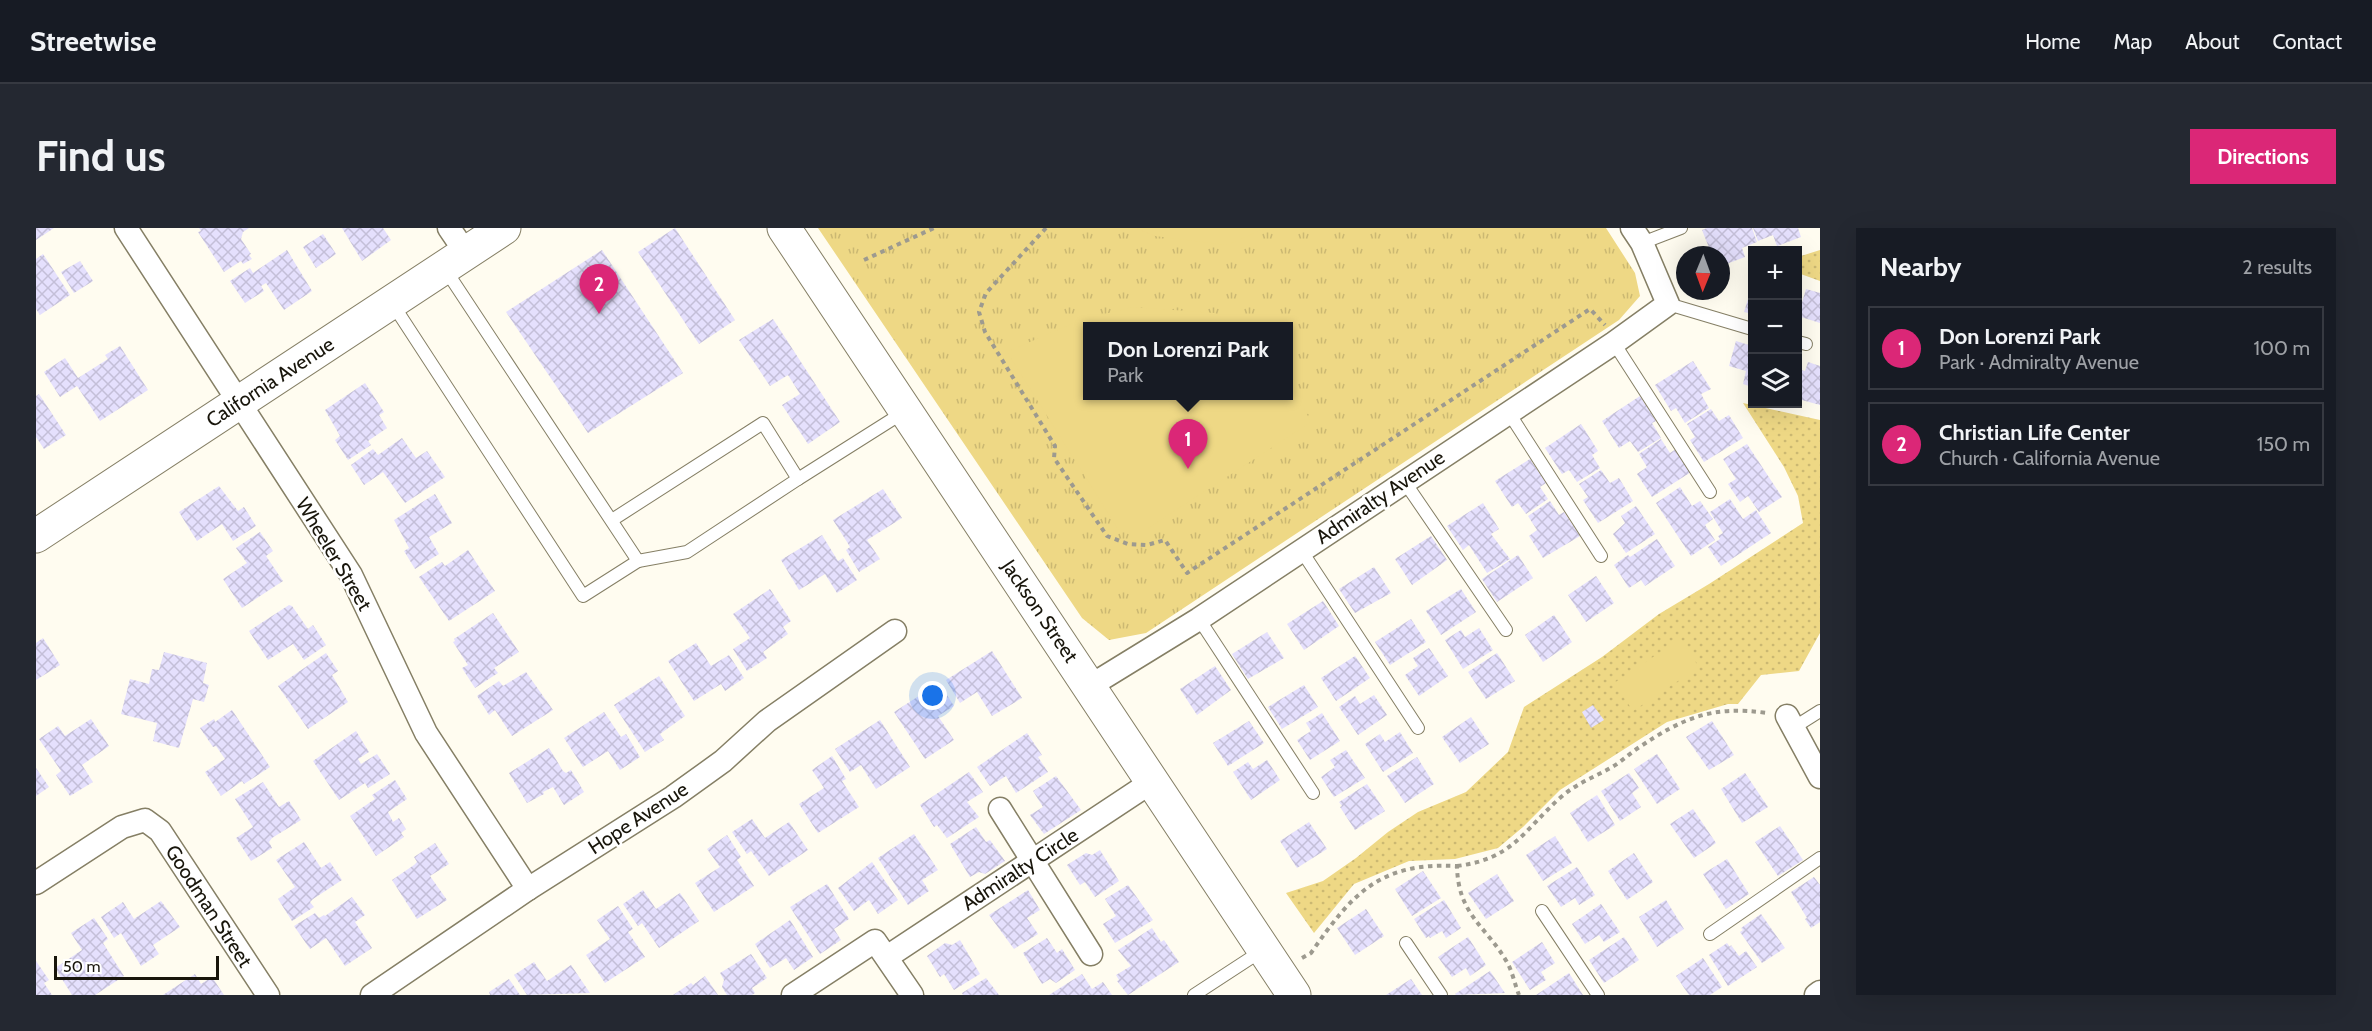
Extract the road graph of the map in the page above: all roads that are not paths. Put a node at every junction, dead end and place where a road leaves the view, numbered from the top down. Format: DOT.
graph roads {
  1 [pos="126,228"];
  2 [pos="504,228"];
  3 [pos="784,228"];
  4 [pos="1681,228"];
  5 [pos="1637,236"];
  6 [pos="453,250"];
  7 [pos="392,302"];
  8 [pos="1668,304"];
  9 [pos="1748,327"];
  10 [pos="1614,343"];
  11 [pos="239,403"];
  12 [pos="906,411"];
  13 [pos="1509,412"];
  14 [pos="798,479"];
  15 [pos="1404,481"];
  16 [pos="1710,492"];
  17 [pos="612,520"];
  18 [pos="36,536"];
  19 [pos="1301,550"];
  20 [pos="1601,556"];
  21 [pos="638,561"];
  22 [pos="1199,619"];
  23 [pos="1506,630"];
  24 [pos="895,631"];
  25 [pos="1090,686"];
  26 [pos="1820,711"];
  27 [pos="1793,724"];
  28 [pos="1418,728"];
  29 [pos="1820,777"];
  30 [pos="1153,781"];
  31 [pos="1313,793"];
  32 [pos="1000,809"];
  33 [pos="1820,858"];
  34 [pos="1032,861"];
  35 [pos="36,883"];
  36 [pos="528,889"];
  37 [pos="1542,911"];
  38 [pos="1710,934"];
  39 [pos="1406,943"];
  40 [pos="1091,954"];
  41 [pos="886,957"];
  42 [pos="1279,972"];
  43 [pos="1820,992"];
  44 [pos="268,995"];
  45 [pos="372,995"];
  46 [pos="793,995"];
  47 [pos="912,995"];
  48 [pos="1194,995"];
  49 [pos="1441,995"];
  50 [pos="1598,995"];
  51 [pos="1816,995"];
  1 -- 11 [label="street, Wheeler Street"];
  2 -- 6 [label="main road, California Avenue"];
  3 -- 12 [label="main road, Jackson Street"];
  4 -- 5 [label="lane"];
  5 -- 8 [label="street"];
  6 -- 7 [label="main road, California Avenue"];
  6 -- 17 [label="lane"];
  7 -- 11 [label="main road, California Avenue"];
  7 -- 21 [label="lane"];
  8 -- 9 [label="lane"];
  8 -- 10 [label="street, Admiralty Avenue"];
  10 -- 13 [label="street, Admiralty Avenue"];
  10 -- 16 [label="lane"];
  11 -- 18 [label="main road, California Avenue"];
  11 -- 36 [label="street, Wheeler Street"];
  12 -- 14 [label="lane"];
  12 -- 25 [label="main road, Jackson Street"];
  13 -- 15 [label="street, Admiralty Avenue"];
  13 -- 20 [label="lane"];
  14 -- 17 [label="lane"];
  14 -- 21 [label="lane"];
  15 -- 19 [label="street, Admiralty Avenue"];
  15 -- 23 [label="lane"];
  17 -- 21 [label="lane"];
  19 -- 22 [label="street, Admiralty Avenue"];
  19 -- 28 [label="lane"];
  22 -- 25 [label="street, Admiralty Avenue"];
  22 -- 31 [label="lane"];
  24 -- 36 [label="street, Hope Avenue"];
  25 -- 30 [label="main road, Jackson Street"];
  26 -- 27 [label="lane"];
  27 -- 29 [label="street"];
  30 -- 34 [label="street, Admiralty Circle"];
  30 -- 42 [label="main road, Jackson Street"];
  32 -- 34 [label="street"];
  33 -- 38 [label="lane"];
  34 -- 40 [label="street"];
  34 -- 41 [label="street, Admiralty Circle"];
  35 -- 44 [label="street, Goodman Street"];
  36 -- 45 [label="street, Hope Avenue"];
  37 -- 50 [label="lane"];
  39 -- 49 [label="lane"];
  41 -- 46 [label="street"];
  41 -- 47 [label="street"];
  42 -- 48 [label="lane"];
  43 -- 51 [label="street"];
}
